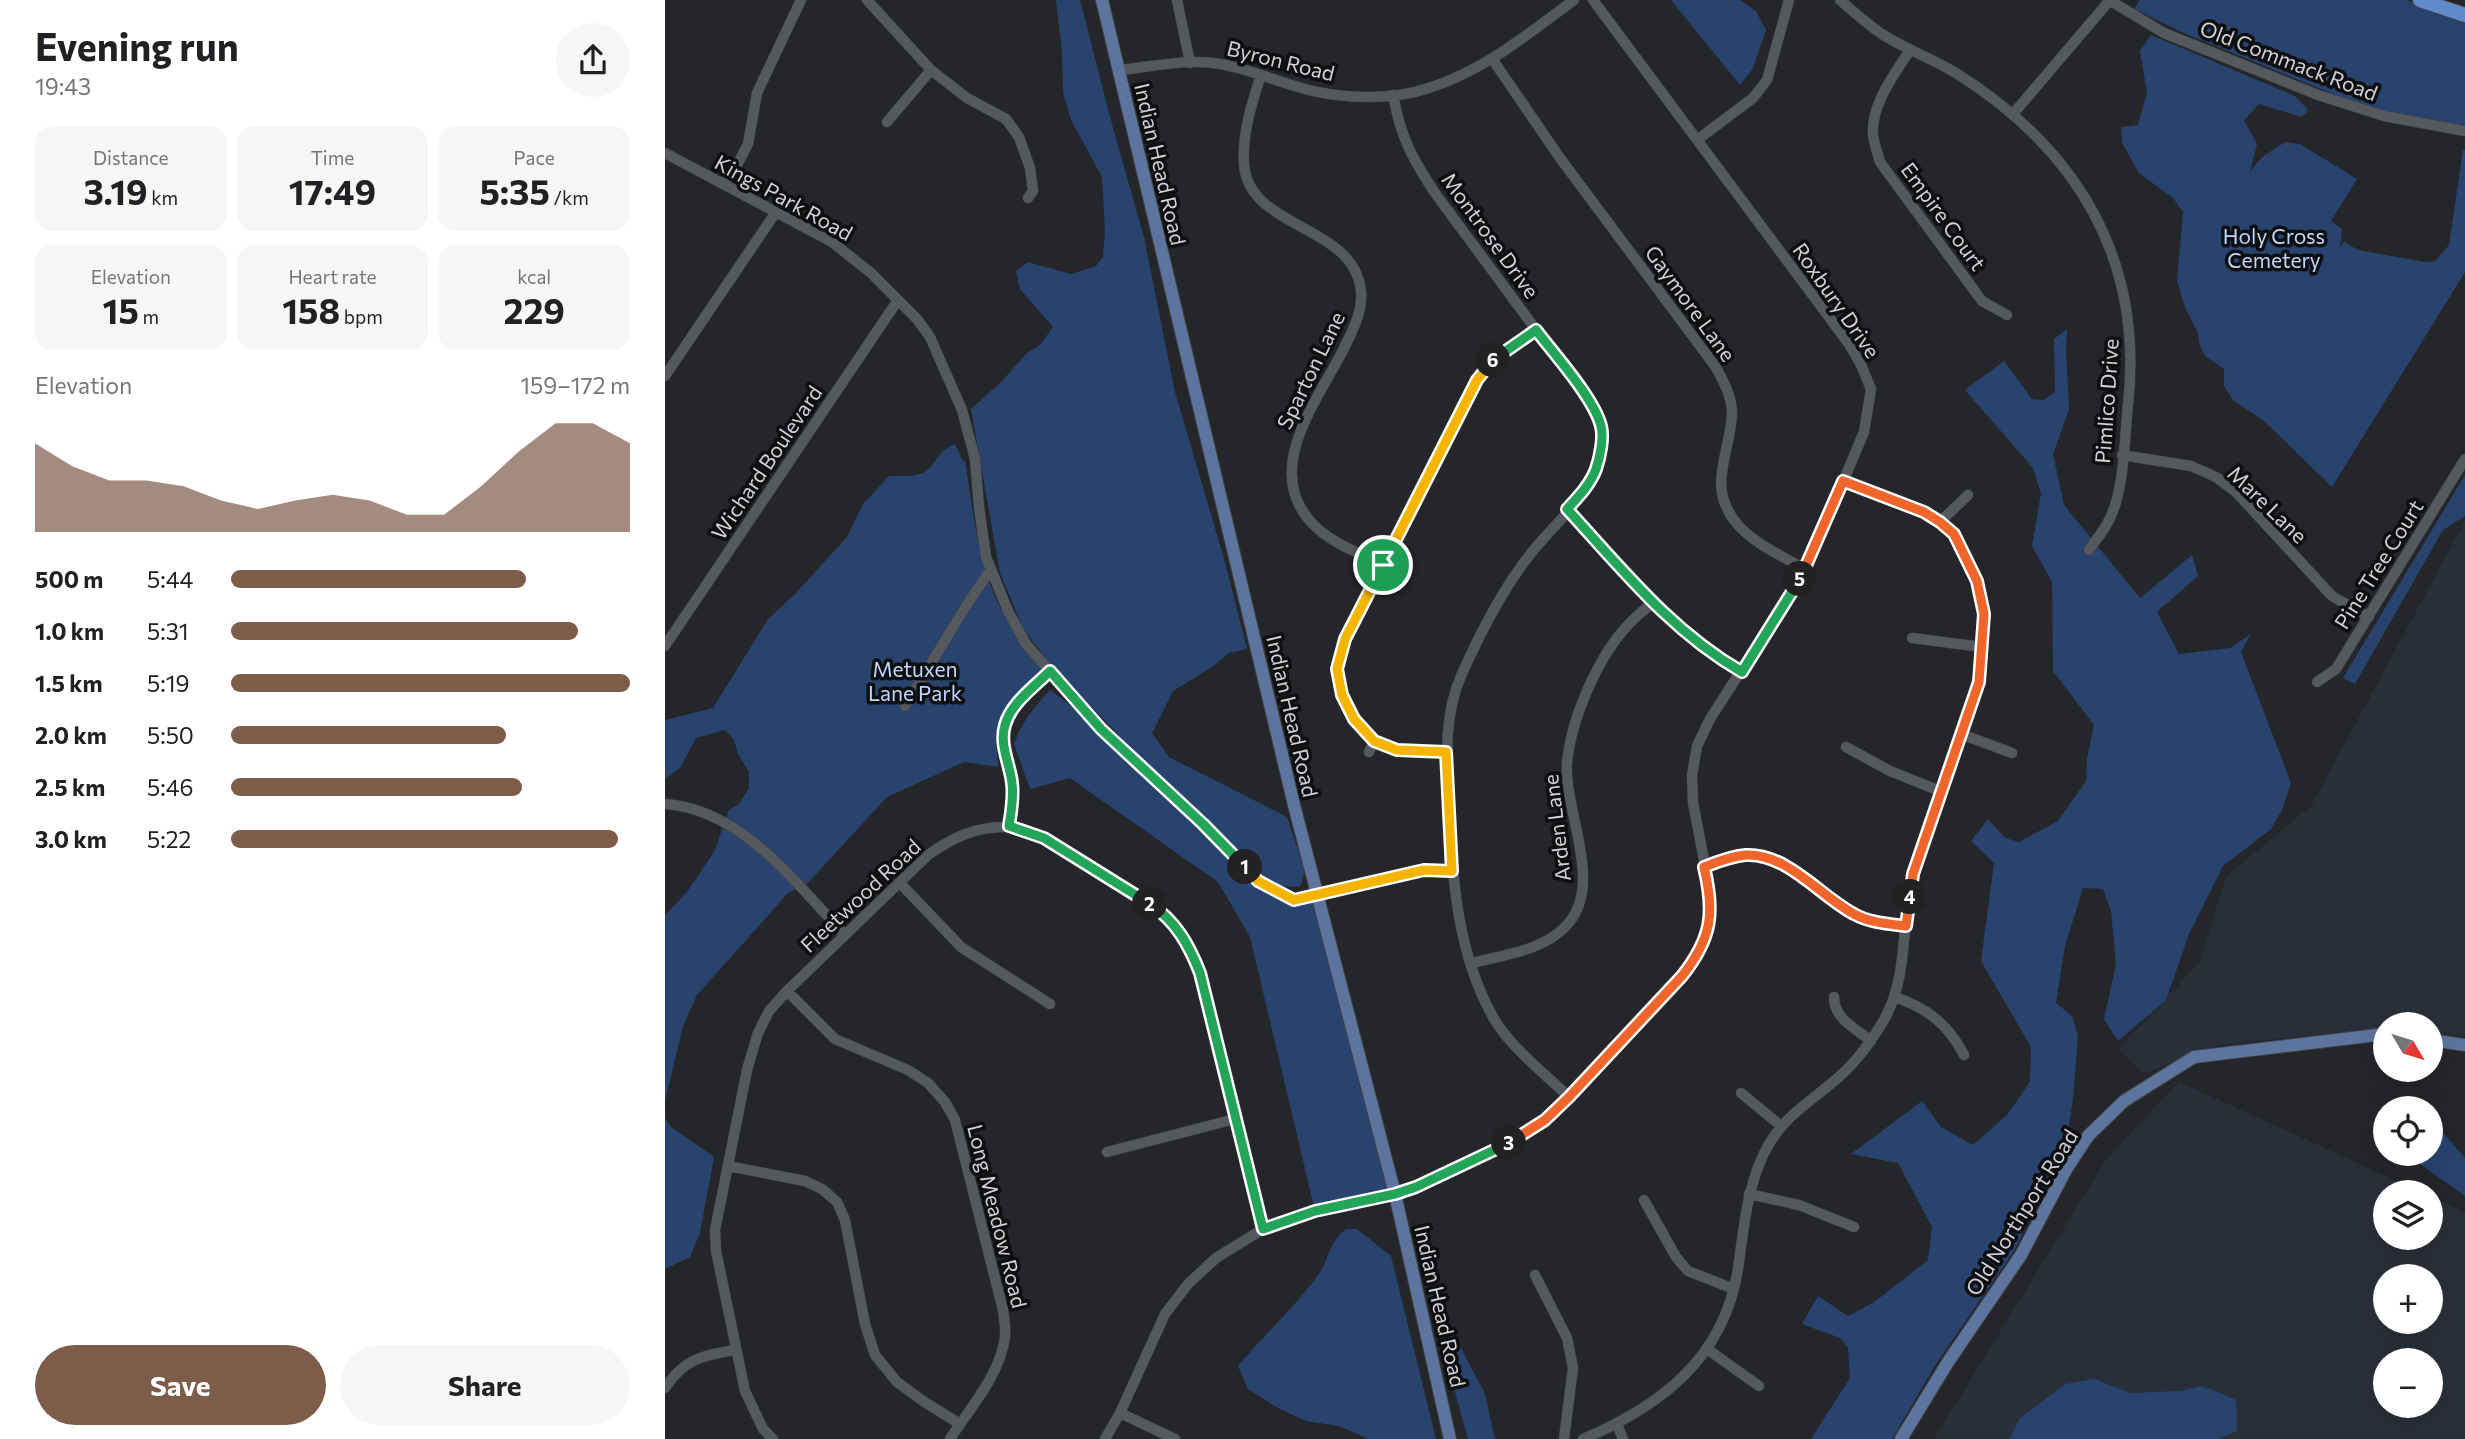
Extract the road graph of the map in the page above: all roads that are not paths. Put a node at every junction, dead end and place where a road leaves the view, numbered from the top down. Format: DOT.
graph roads {
  1 [pos="801,0"];
  2 [pos="867,0"];
  3 [pos="1102,0"];
  4 [pos="1177,0"];
  5 [pos="1574,0"];
  6 [pos="1593,0"];
  7 [pos="1789,0"];
  8 [pos="1840,0"];
  9 [pos="2110,0"];
  10 [pos="2420,0"];
  11 [pos="2465,15"];
  12 [pos="1910,50"];
  13 [pos="1493,60"];
  14 [pos="1190,62"];
  15 [pos="931,70"];
  16 [pos="1119,70"];
  17 [pos="1261,75"];
  18 [pos="1393,95"];
  19 [pos="2013,114"];
  20 [pos="887,122"];
  21 [pos="2465,131"];
  22 [pos="1697,139"];
  23 [pos="665,153"];
  24 [pos="723,184"];
  25 [pos="1028,198"];
  26 [pos="776,212"];
  27 [pos="898,300"];
  28 [pos="2007,315"];
  29 [pos="1536,330"];
  30 [pos="665,376"];
  31 [pos="2122,455"];
  32 [pos="2465,459"];
  33 [pos="1843,481"];
  34 [pos="1968,495"];
  35 [pos="1567,509"];
  36 [pos="1940,522"];
  37 [pos="2089,550"];
  38 [pos="1383,565"];
  39 [pos="991,569"];
  40 [pos="1806,569"];
  41 [pos="1653,603"];
  42 [pos="2369,617"];
  43 [pos="1912,638"];
  44 [pos="665,646"];
  45 [pos="1983,647"];
  46 [pos="1050,671"];
  47 [pos="1742,672"];
  48 [pos="2317,682"];
  49 [pos="905,706"];
  50 [pos="1961,734"];
  51 [pos="1374,741"];
  52 [pos="1846,747"];
  53 [pos="1369,752"];
  54 [pos="1446,752"];
  55 [pos="2012,753"];
  56 [pos="1940,791"];
  57 [pos="665,803"];
  58 [pos="1009,826"];
  59 [pos="1704,867"];
  60 [pos="1452,871"];
  61 [pos="900,883"];
  62 [pos="1318,896"];
  63 [pos="1906,926"];
  64 [pos="845,935"];
  65 [pos="1472,963"];
  66 [pos="787,991"];
  67 [pos="1834,997"];
  68 [pos="1895,997"];
  69 [pos="1050,1004"];
  70 [pos="2373,1035"];
  71 [pos="1871,1041"];
  72 [pos="2443,1042"];
  73 [pos="2465,1045"];
  74 [pos="1963,1055"];
  75 [pos="1741,1093"];
  76 [pos="1569,1097"];
  77 [pos="1235,1119"];
  78 [pos="1781,1126"];
  79 [pos="1107,1152"];
  80 [pos="728,1166"];
  81 [pos="1395,1194"];
  82 [pos="1749,1194"];
  83 [pos="1644,1200"];
  84 [pos="1854,1227"];
  85 [pos="1263,1229"];
  86 [pos="1535,1275"];
  87 [pos="1734,1289"];
  88 [pos="1707,1349"];
  89 [pos="736,1350"];
  90 [pos="1759,1386"];
  91 [pos="665,1388"];
  92 [pos="1120,1413"];
  93 [pos="960,1424"];
  94 [pos="1617,1424"];
  95 [pos="773,1439"];
  96 [pos="950,1439"];
  97 [pos="1105,1439"];
  98 [pos="1175,1439"];
  99 [pos="1450,1439"];
  100 [pos="1564,1439"];
  101 [pos="1583,1439"];
  102 [pos="1623,1439"];
  103 [pos="1901,1439"];
  1 -- 24 [label="street"];
  2 -- 15 [label="street"];
  3 -- 16 [label="main road, Indian Head Road"];
  4 -- 14 [label="street"];
  5 -- 13 [label="street, Byron Road"];
  6 -- 22 [label="street, Roxbury Drive"];
  7 -- 22 [label="street"];
  8 -- 12 [label="street, Pimlico Drive"];
  9 -- 19 [label="street"];
  9 -- 21 [label="street, Old Commack Road"];
  10 -- 11 [label="highway"];
  12 -- 19 [label="street, Pimlico Drive"];
  12 -- 28 [label="street, Empire Court"];
  13 -- 18 [label="street, Byron Road"];
  13 -- 40 [label="street, Gaymore Lane"];
  14 -- 16 [label="street, Byron Road"];
  14 -- 17 [label="street, Byron Road"];
  15 -- 20 [label="street"];
  15 -- 25 [label="street"];
  16 -- 62 [label="main road, Indian Head Road"];
  17 -- 18 [label="street, Byron Road"];
  17 -- 38 [label="street, Sparton Lane"];
  18 -- 29 [label="street, Montrose Drive"];
  19 -- 31 [label="street, Pimlico Drive"];
  22 -- 33 [label="street, Roxbury Drive"];
  23 -- 24 [label="street, Kings Park Road"];
  24 -- 26 [label="street, Kings Park Road"];
  26 -- 27 [label="street, Kings Park Road"];
  26 -- 30 [label="street"];
  27 -- 39 [label="street, Kings Park Road"];
  27 -- 44 [label="street, Wichard Boulevard"];
  29 -- 35 [label="street, Montrose Drive"];
  29 -- 38 [label="street"];
  31 -- 37 [label="street, Pimlico Drive"];
  31 -- 42 [label="street, Mare Lane"];
  32 -- 42 [label="street, Pine Tree Court"];
  33 -- 36 [label="street"];
  33 -- 40 [label="street, Roxbury Drive"];
  34 -- 36 [label="street"];
  35 -- 41 [label="street"];
  35 -- 54 [label="street, Montrose Drive"];
  36 -- 45 [label="street"];
  38 -- 51 [label="street"];
  39 -- 46 [label="street, Kings Park Road"];
  39 -- 49 [label="street"];
  40 -- 47 [label="street, Roxbury Drive"];
  41 -- 47 [label="street"];
  41 -- 65 [label="street, Arden Lane"];
  42 -- 48 [label="street, Pine Tree Court"];
  43 -- 45 [label="street"];
  45 -- 50 [label="street"];
  46 -- 58 [label="street"];
  46 -- 62 [label="street, Kings Park Road"];
  47 -- 59 [label="street, Roxbury Drive"];
  50 -- 55 [label="street"];
  50 -- 56 [label="street"];
  51 -- 53 [label="street"];
  51 -- 54 [label="street"];
  52 -- 56 [label="street"];
  54 -- 60 [label="street, Montrose Drive"];
  56 -- 63 [label="street"];
  57 -- 64 [label="street"];
  58 -- 61 [label="street, Fleetwood Road"];
  58 -- 77 [label="street, Fleetwood Road"];
  59 -- 63 [label="street"];
  59 -- 76 [label="street, Roxbury Drive"];
  60 -- 62 [label="street, Kings Park Road"];
  60 -- 65 [label="street, Montrose Drive"];
  61 -- 64 [label="street, Fleetwood Road"];
  61 -- 69 [label="street"];
  62 -- 81 [label="main road, Indian Head Road"];
  63 -- 68 [label="street"];
  64 -- 66 [label="street, Fleetwood Road"];
  65 -- 76 [label="street, Montrose Drive"];
  66 -- 80 [label="street, Fleetwood Road"];
  66 -- 93 [label="street, Long Meadow Road"];
  67 -- 71 [label="street"];
  68 -- 71 [label="street"];
  68 -- 74 [label="street"];
  70 -- 103 [label="main road, Old Northport Road"];
  71 -- 78 [label="street"];
  72 -- 73 [label="main road"];
  75 -- 78 [label="street"];
  76 -- 81 [label="street, Roxbury Drive"];
  77 -- 79 [label="street"];
  77 -- 85 [label="street, Fleetwood Road"];
  78 -- 82 [label="street"];
  80 -- 89 [label="street, Fleetwood Road"];
  80 -- 93 [label="street"];
  81 -- 85 [label="street, Roxbury Drive"];
  81 -- 99 [label="main road, Indian Head Road"];
  82 -- 84 [label="street"];
  82 -- 87 [label="street"];
  83 -- 87 [label="street"];
  85 -- 92 [label="street, Roxbury Drive"];
  86 -- 100 [label="street"];
  87 -- 88 [label="street"];
  88 -- 90 [label="street"];
  88 -- 94 [label="street"];
  89 -- 91 [label="street"];
  89 -- 95 [label="street, Fleetwood Road"];
  92 -- 97 [label="street, Roxbury Drive"];
  92 -- 98 [label="street"];
  93 -- 96 [label="street, Long Meadow Road"];
  94 -- 101 [label="street"];
  94 -- 102 [label="street"];
}
